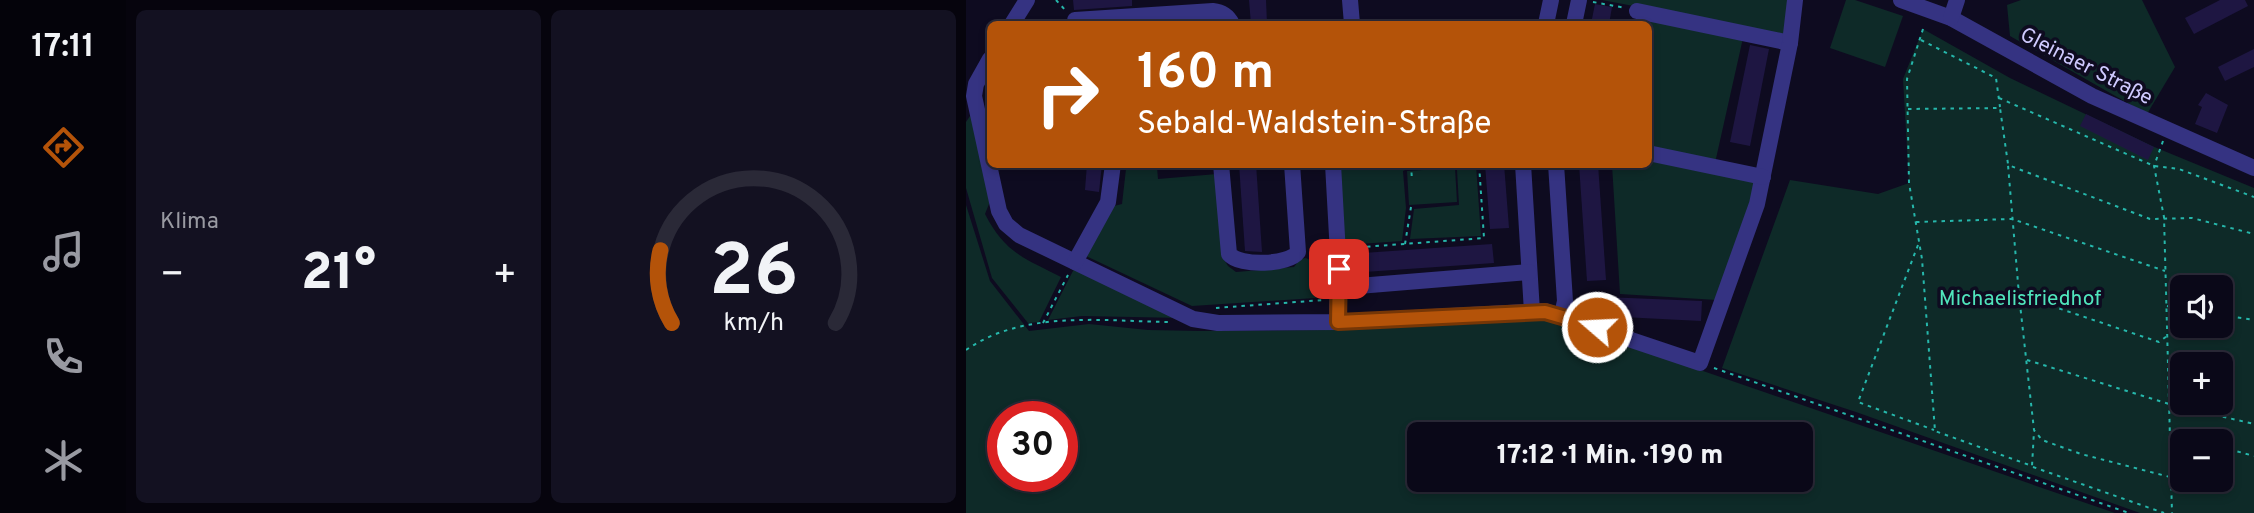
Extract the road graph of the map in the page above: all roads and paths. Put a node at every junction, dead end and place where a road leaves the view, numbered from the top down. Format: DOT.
graph roads {
  1 [pos="1027,0"];
  2 [pos="1350,0"];
  3 [pos="1551,0"];
  4 [pos="1579,0"];
  5 [pos="1585,0"];
  6 [pos="1795,0"];
  7 [pos="1901,0"];
  8 [pos="1957,0"];
  9 [pos="1637,10"];
  10 [pos="1951,18"];
  11 [pos="1074,20"];
  12 [pos="1014,21"];
  13 [pos="1230,21"];
  14 [pos="1352,21"];
  15 [pos="1546,21"];
  16 [pos="1575,21"];
  17 [pos="1923,29"];
  18 [pos="1920,40"];
  19 [pos="1790,43"];
  20 [pos="987,64"];
  21 [pos="1999,97"];
  22 [pos="2000,108"];
  23 [pos="1908,109"];
  24 [pos="2167,131"];
  25 [pos="1652,154"];
  26 [pos="987,156"];
  27 [pos="2008,165"];
  28 [pos="2154,166"];
  29 [pos="990,168"];
  30 [pos="1112,168"];
  31 [pos="1221,168"];
  32 [pos="1292,168"];
  33 [pos="1333,168"];
  34 [pos="1411,168"];
  35 [pos="1479,168"];
  36 [pos="1523,168"];
  37 [pos="1556,168"];
  38 [pos="2254,168"];
  39 [pos="1763,177"];
  40 [pos="1412,181"];
  41 [pos="2254,197"];
  42 [pos="1411,207"];
  43 [pos="2164,218"];
  44 [pos="2012,219"];
  45 [pos="1916,222"];
  46 [pos="2254,234"];
  47 [pos="1919,242"];
  48 [pos="1405,244"];
  49 [pos="1337,249"];
  50 [pos="1075,262"];
  51 [pos="2166,271"];
  52 [pos="1529,272"];
  53 [pos="1339,294"];
  54 [pos="2019,295"];
  55 [pos="2167,306"];
  56 [pos="2170,307"];
  57 [pos="1205,309"];
  58 [pos="1532,312"];
  59 [pos="1562,315"];
  60 [pos="2233,317"];
  61 [pos="2254,320"];
  62 [pos="1338,322"];
  63 [pos="1170,323"];
  64 [pos="1042,324"];
  65 [pos="2168,335"];
  66 [pos="966,350"];
  67 [pos="2026,360"];
  68 [pos="1700,363"];
  69 [pos="2169,404"];
  70 [pos="2254,424"];
  71 [pos="2034,430"];
  72 [pos="1935,431"];
  73 [pos="2170,433"];
  74 [pos="2233,450"];
  75 [pos="2254,456"];
  76 [pos="2032,466"];
  77 [pos="2170,477"];
  78 [pos="2171,492"];
  79 [pos="2129,513"];
  80 [pos="2164,513"];
  81 [pos="2172,513"];
  1 -- 12 [label="street"];
  2 -- 14 [label="street"];
  3 -- 15 [label="street"];
  4 -- 16 [label="street"];
  5 -- 9 [label="path"];
  6 -- 19 [label="street"];
  7 -- 10 [label="street, Gleinaer Straße"];
  8 -- 10 [label="street"];
  9 -- 19 [label="street"];
  10 -- 24 [label="street, Gleinaer Straße"];
  11 -- 13 [label="street"];
  17 -- 18 [label="path"];
  18 -- 21 [label="path"];
  18 -- 23 [label="path"];
  19 -- 39 [label="street"];
  20 -- 26 [label="street"];
  21 -- 22 [label="path"];
  21 -- 28 [label="path"];
  22 -- 23 [label="path"];
  22 -- 27 [label="path"];
  23 -- 45 [label="path"];
  24 -- 28 [label="path"];
  24 -- 38 [label="street, Gleinaer Straße"];
  25 -- 39 [label="street"];
  27 -- 43 [label="path"];
  27 -- 44 [label="path"];
  28 -- 41 [label="path"];
  28 -- 43 [label="path"];
  29 -- 50 [label="street"];
  30 -- 50 [label="street"];
  31 -- 32 [label="street"];
  33 -- 49 [label="street"];
  34 -- 40 [label="path"];
  35 -- 48 [label="path"];
  36 -- 52 [label="street"];
  37 -- 59 [label="street"];
  39 -- 68 [label="street"];
  42 -- 48 [label="path"];
  43 -- 46 [label="path"];
  43 -- 51 [label="path"];
  44 -- 45 [label="path"];
  44 -- 51 [label="path"];
  44 -- 54 [label="path"];
  45 -- 47 [label="path"];
  47 -- 72 [label="path"];
  47 -- 72 [label="path"];
  48 -- 49 [label="path"];
  49 -- 53 [label="street"];
  50 -- 62 [label="street"];
  50 -- 64 [label="path"];
  51 -- 55 [label="path"];
  52 -- 53 [label="street"];
  52 -- 58 [label="street"];
  53 -- 57 [label="path"];
  53 -- 62 [label="street"];
  54 -- 65 [label="path"];
  54 -- 67 [label="path"];
  55 -- 56 [label="path"];
  55 -- 65 [label="path"];
  58 -- 59 [label="street"];
  58 -- 62 [label="street"];
  59 -- 68 [label="street"];
  60 -- 61 [label="path"];
  63 -- 64 [label="path"];
  64 -- 66 [label="path"];
  65 -- 69 [label="path"];
  67 -- 69 [label="path"];
  67 -- 71 [label="path"];
  68 -- 79 [label="path"];
  69 -- 70 [label="path"];
  69 -- 73 [label="path"];
  71 -- 76 [label="path"];
  71 -- 77 [label="path"];
  72 -- 76 [label="path"];
  74 -- 75 [label="path"];
  76 -- 80 [label="path"];
  78 -- 81 [label="path"];
}
